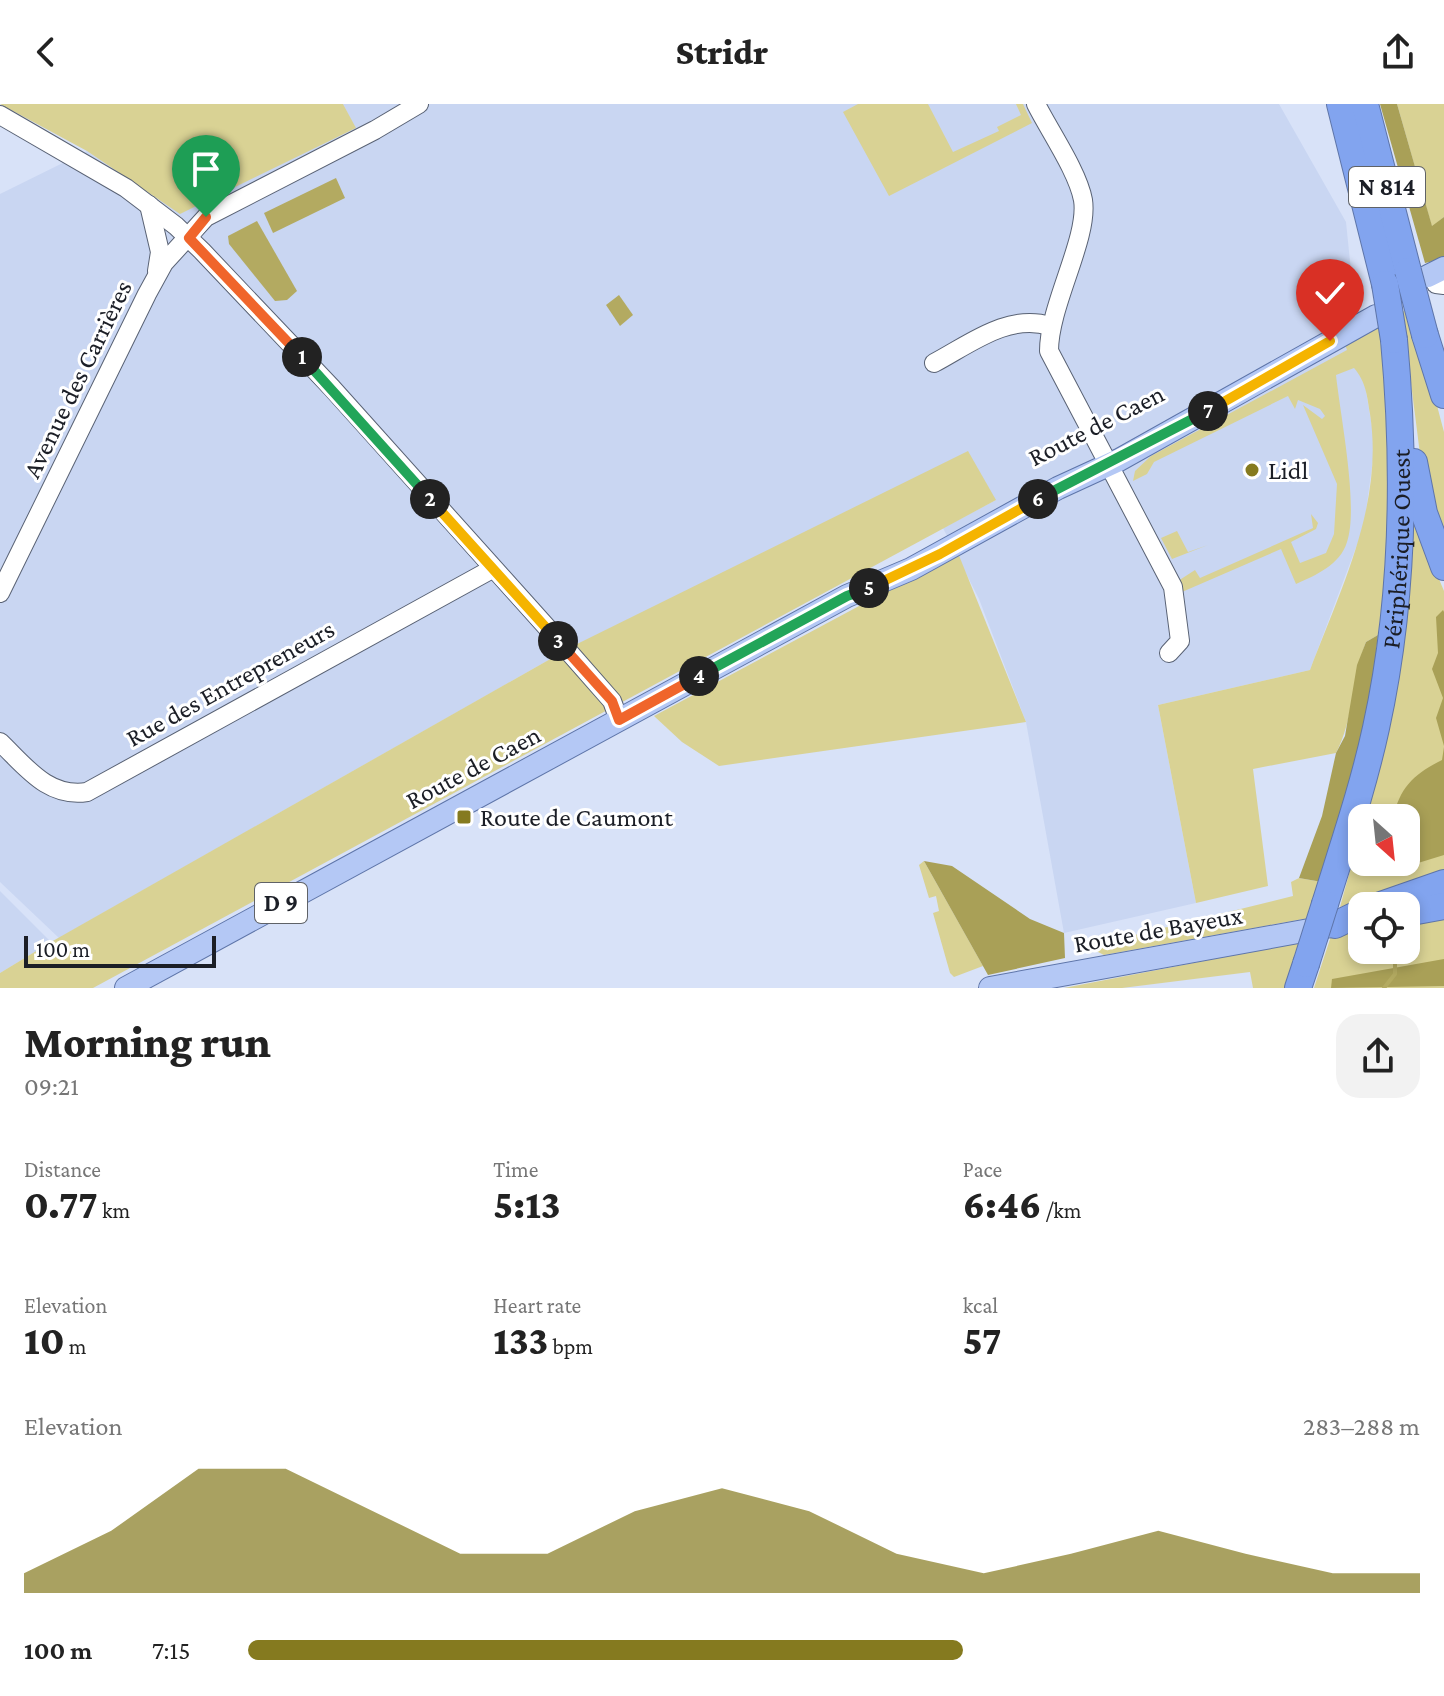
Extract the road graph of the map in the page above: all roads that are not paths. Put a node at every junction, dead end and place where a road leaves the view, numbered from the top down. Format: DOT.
graph roads {
  1 [pos="419,104"];
  2 [pos="1036,104"];
  3 [pos="1340,104"];
  4 [pos="1365,104"];
  5 [pos="0,115"];
  6 [pos="149,205"];
  7 [pos="189,238"];
  8 [pos="156,278"];
  9 [pos="1417,286"];
  10 [pos="1050,326"];
  11 [pos="1394,340"];
  12 [pos="934,363"];
  13 [pos="1444,395"];
  14 [pos="1103,460"];
  15 [pos="1444,567"];
  16 [pos="492,569"];
  17 [pos="0,593"];
  18 [pos="1169,653"];
  19 [pos="619,720"];
  20 [pos="0,742"];
  21 [pos="1444,883"];
  22 [pos="1418,892"];
  23 [pos="1444,906"];
  24 [pos="1420,910"];
  25 [pos="1348,913"];
  26 [pos="1330,914"];
  27 [pos="1348,917"];
  28 [pos="1302,976"];
  29 [pos="126,988"];
  30 [pos="990,988"];
  1 -- 7 [label="street, Avenue des Carrières"];
  2 -- 10 [label="street"];
  3 -- 9 [label="highway, Périphérique Ouest / N 814"];
  4 -- 9 [label="highway, Périphérique Ouest / N 814"];
  5 -- 6 [label="street"];
  6 -- 7 [label="street"];
  6 -- 8 [label="street"];
  7 -- 8 [label="street, Avenue des Carrières"];
  7 -- 16 [label="street"];
  8 -- 17 [label="street, Avenue des Carrières"];
  9 -- 11 [label="highway, Périphérique Ouest / N 814, bridge"];
  9 -- 13 [label="highway, Périphérique Ouest / N 814, bridge"];
  9 -- 14 [label="main road, Route de Caen / D 9"];
  9 -- 14 [label="main road, Route de Caen / D 9"];
  10 -- 12 [label="street"];
  10 -- 14 [label="street"];
  11 -- 15 [label="highway"];
  11 -- 26 [label="highway, Périphérique Ouest / N 814"];
  14 -- 18 [label="street"];
  14 -- 19 [label="main road, Route de Caen / D 9"];
  16 -- 19 [label="street"];
  16 -- 20 [label="street, Rue des Entrepreneurs"];
  19 -- 29 [label="main road, Route de Caen / D 9"];
  21 -- 22 [label="highway"];
  23 -- 24 [label="highway"];
  25 -- 26 [label="highway"];
  26 -- 27 [label="highway"];
  26 -- 28 [label="highway, Périphérique Ouest / N 814, bridge"];
  26 -- 30 [label="main road, Route de Bayeux"];
}
